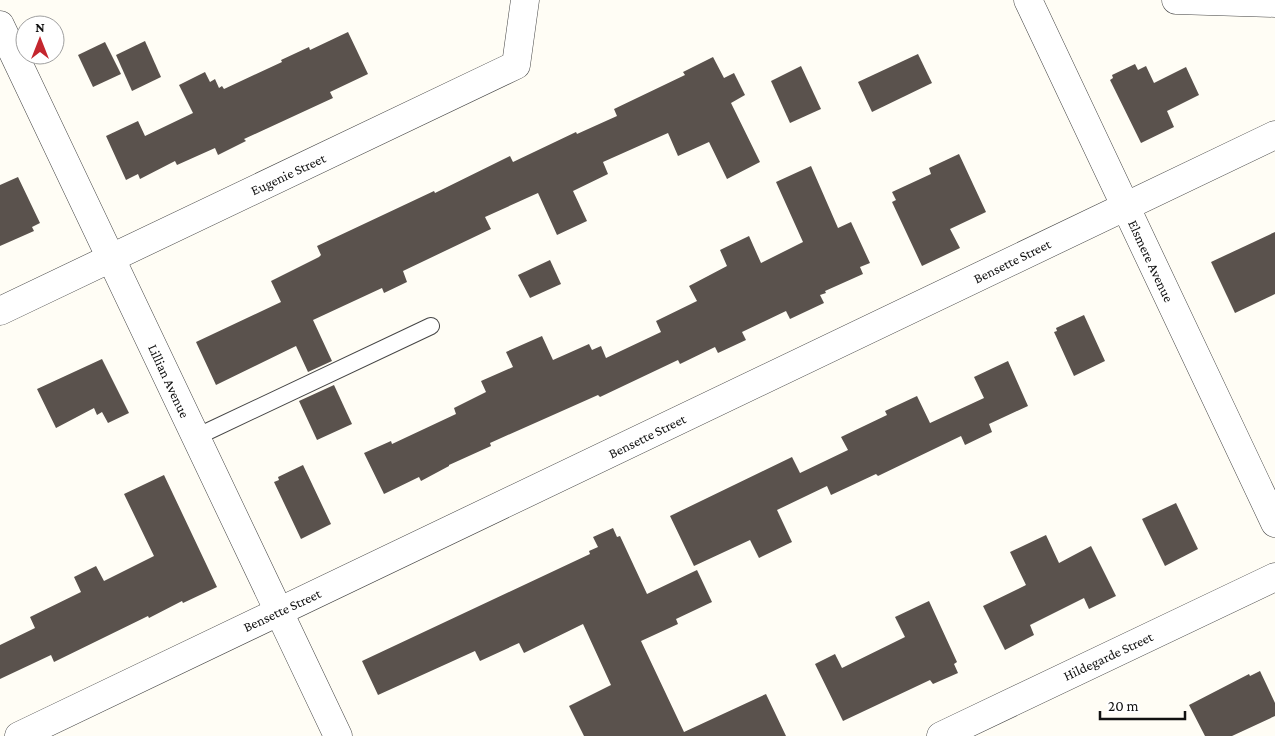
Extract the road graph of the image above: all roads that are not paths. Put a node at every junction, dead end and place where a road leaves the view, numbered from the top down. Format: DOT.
graph roads {
  1 [pos="525,0"];
  2 [pos="1028,0"];
  3 [pos="1176,0"];
  4 [pos="1275,3"];
  5 [pos="0,25"];
  6 [pos="1275,135"];
  7 [pos="1125,207"];
  8 [pos="110,258"];
  9 [pos="0,311"];
  10 [pos="431,326"];
  11 [pos="196,437"];
  12 [pos="1275,523"];
  13 [pos="1275,577"];
  14 [pos="278,612"];
  15 [pos="19,736"];
  16 [pos="338,736"];
  17 [pos="941,736"];
  1 -- 8 [label="street, Eugenie Street"];
  2 -- 7 [label="street, Elsmere Avenue"];
  3 -- 4 [label="street"];
  5 -- 8 [label="street, Lillian Avenue"];
  6 -- 7 [label="street, Bensette Street"];
  7 -- 12 [label="street, Elsmere Avenue"];
  7 -- 14 [label="street, Bensette Street"];
  8 -- 9 [label="street, Eugenie Street"];
  8 -- 11 [label="street, Lillian Avenue"];
  10 -- 11 [label="lane"];
  11 -- 14 [label="street, Lillian Avenue"];
  13 -- 17 [label="street, Hildegarde Street"];
  14 -- 15 [label="street, Bensette Street"];
  14 -- 16 [label="street, Lillian Avenue"];
}
